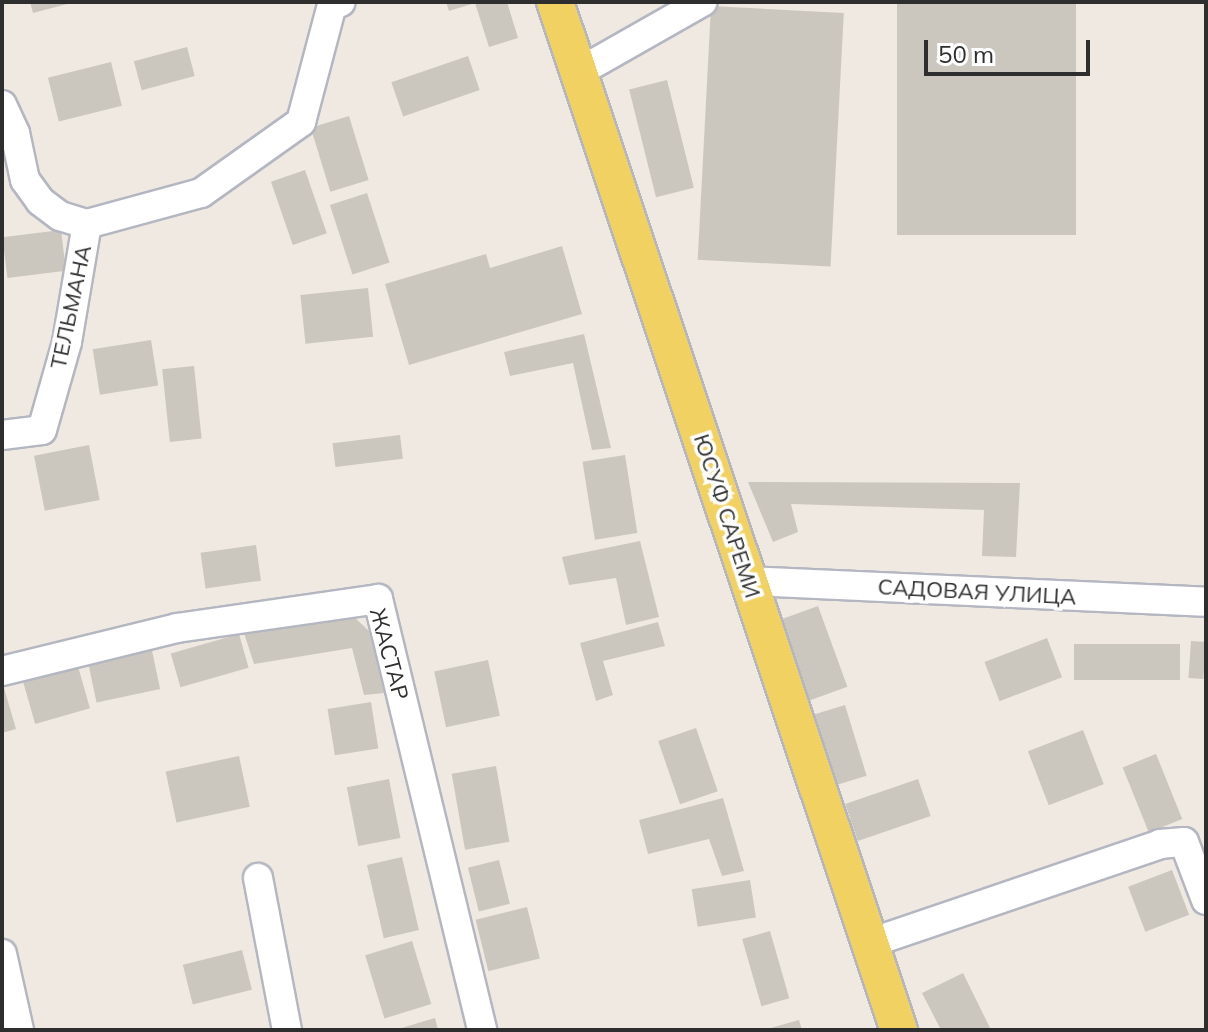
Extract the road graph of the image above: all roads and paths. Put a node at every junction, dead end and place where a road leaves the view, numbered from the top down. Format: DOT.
graph roads {
  1 [pos="341,2"];
  2 [pos="555,2"];
  3 [pos="702,2"];
  4 [pos="579,72"];
  5 [pos="2,105"];
  6 [pos="87,224"];
  7 [pos="2,435"];
  8 [pos="749,581"];
  9 [pos="1206,602"];
  10 [pos="2,671"];
  11 [pos="258,878"];
  12 [pos="1206,900"];
  13 [pos="870,943"];
  14 [pos="2,954"];
  15 [pos="19,1030"];
  16 [pos="287,1030"];
  17 [pos="482,1030"];
  18 [pos="899,1030"];
  1 -- 6 [label="street, ТЕЛЬМАНА"];
  2 -- 4 [label="main road, ЮСУФ САРЕМИ"];
  3 -- 4 [label="street"];
  4 -- 8 [label="main road, ЮСУФ САРЕМИ"];
  5 -- 6 [label="street"];
  6 -- 7 [label="street, ТЕЛЬМАНА"];
  8 -- 9 [label="street, САДОВАЯ УЛИЦА"];
  8 -- 13 [label="main road, ЮСУФ САРЕМИ"];
  10 -- 17 [label="street, ЖАСТАР"];
  11 -- 16 [label="street"];
  12 -- 13 [label="street"];
  13 -- 18 [label="main road, ЮСУФ САРЕМИ"];
  14 -- 15 [label="street"];
}
